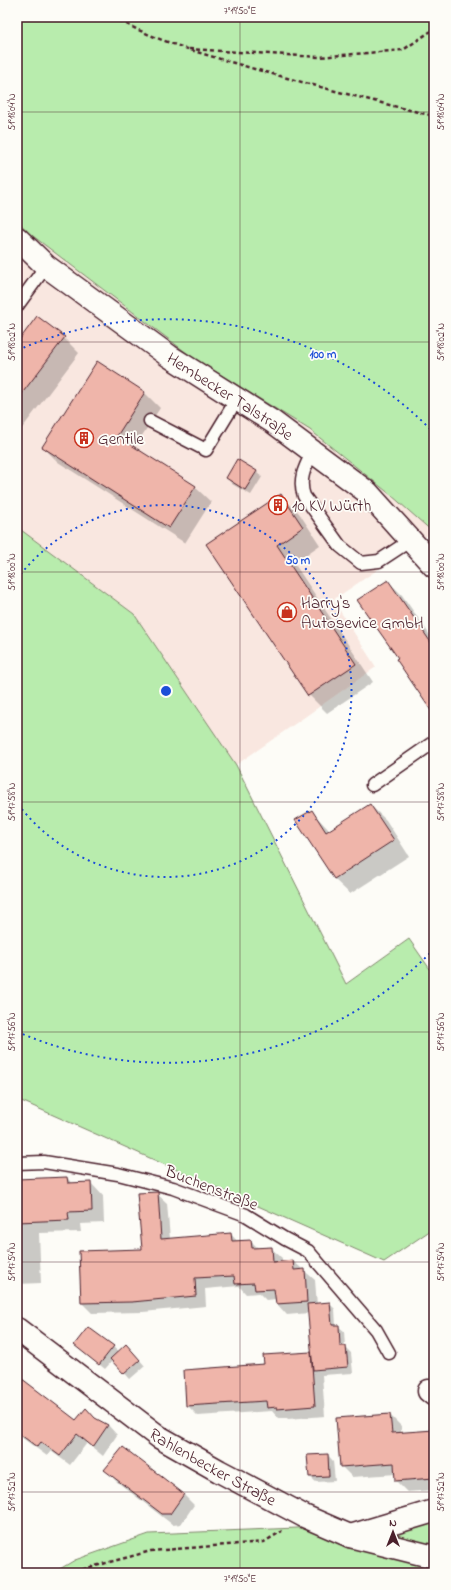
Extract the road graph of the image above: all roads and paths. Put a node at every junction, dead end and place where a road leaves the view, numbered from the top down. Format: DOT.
graph roads {
  1 [pos="114,17"];
  2 [pos="434,29"];
  3 [pos="184,48"];
  4 [pos="434,116"];
  5 [pos="17,238"];
  6 [pos="46,266"];
  7 [pos="17,306"];
  8 [pos="237,399"];
  9 [pos="150,420"];
  10 [pos="313,451"];
  11 [pos="411,540"];
  12 [pos="434,566"];
  13 [pos="434,742"];
  14 [pos="372,785"];
  15 [pos="17,1163"];
  16 [pos="17,1329"];
  17 [pos="389,1352"];
  18 [pos="434,1512"];
  19 [pos="350,1536"];
  20 [pos="264,1542"];
  21 [pos="434,1557"];
  22 [pos="69,1573"];
  1 -- 3 [label="path"];
  2 -- 3 [label="path"];
  3 -- 4 [label="path"];
  5 -- 6 [label="street, Hembecker Talstraße"];
  6 -- 7 [label="lane"];
  6 -- 8 [label="street, Hembecker Talstraße"];
  8 -- 9 [label="lane"];
  8 -- 10 [label="street, Hembecker Talstraße"];
  10 -- 11 [label="street, Hembecker Talstraße"];
  10 -- 11 [label="lane"];
  11 -- 12 [label="street, Hembecker Talstraße"];
  13 -- 14 [label="lane"];
  15 -- 17 [label="lane, Buchenstraße"];
  16 -- 19 [label="street, Rahlenbecker Straße"];
  18 -- 19 [label="street"];
  19 -- 21 [label="street, Rahlenbecker Straße"];
  20 -- 22 [label="path"];
}
